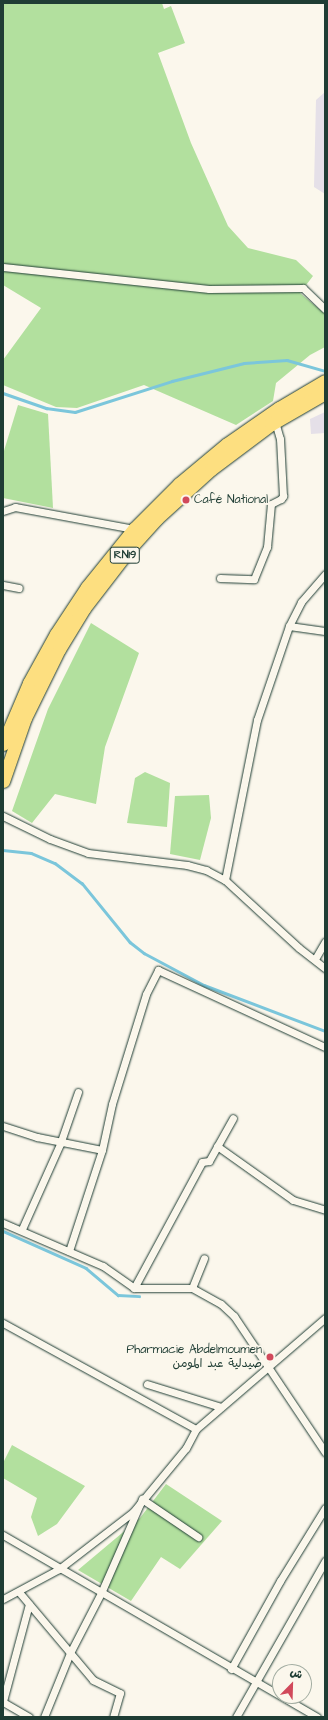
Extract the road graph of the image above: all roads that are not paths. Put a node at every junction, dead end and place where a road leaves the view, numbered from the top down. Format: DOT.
graph roads {
  1 [pos="3,267"];
  2 [pos="325,309"];
  3 [pos="325,381"];
  4 [pos="325,393"];
  5 [pos="275,422"];
  6 [pos="3,511"];
  7 [pos="134,529"];
  8 [pos="325,574"];
  9 [pos="220,578"];
  10 [pos="3,585"];
  11 [pos="19,588"];
  12 [pos="289,626"];
  13 [pos="325,631"];
  14 [pos="3,744"];
  15 [pos="3,781"];
  16 [pos="3,816"];
  17 [pos="225,880"];
  18 [pos="325,942"];
  19 [pos="315,959"];
  20 [pos="325,968"];
  21 [pos="325,1047"];
  22 [pos="78,1092"];
  23 [pos="233,1118"];
  24 [pos="3,1126"];
  25 [pos="61,1142"];
  26 [pos="217,1146"];
  27 [pos="102,1150"];
  28 [pos="325,1210"];
  29 [pos="3,1223"];
  30 [pos="22,1229"];
  31 [pos="69,1251"];
  32 [pos="204,1258"];
  33 [pos="134,1288"];
  34 [pos="192,1288"];
  35 [pos="325,1318"];
  36 [pos="3,1323"];
  37 [pos="267,1366"];
  38 [pos="147,1384"];
  39 [pos="221,1407"];
  40 [pos="196,1429"];
  41 [pos="325,1452"];
  42 [pos="142,1499"];
  43 [pos="325,1508"];
  44 [pos="3,1535"];
  45 [pos="198,1537"];
  46 [pos="325,1561"];
  47 [pos="59,1569"];
  48 [pos="19,1592"];
  49 [pos="101,1593"];
  50 [pos="3,1599"];
  51 [pos="29,1604"];
  52 [pos="70,1653"];
  53 [pos="231,1669"];
  54 [pos="255,1683"];
  55 [pos="3,1701"];
  56 [pos="29,1717"];
  57 [pos="44,1717"];
  58 [pos="113,1717"];
  59 [pos="236,1717"];
  60 [pos="317,1717"];
  1 -- 2 [label="street"];
  3 -- 7 [label="highway, RN19"];
  4 -- 5 [label="highway, RN19"];
  5 -- 9 [label="street"];
  5 -- 15 [label="highway, RN19"];
  6 -- 7 [label="street"];
  7 -- 14 [label="highway, RN19"];
  8 -- 12 [label="street"];
  10 -- 11 [label="street"];
  12 -- 13 [label="street"];
  12 -- 17 [label="street"];
  16 -- 17 [label="street"];
  17 -- 19 [label="street"];
  18 -- 19 [label="street"];
  19 -- 20 [label="street"];
  21 -- 27 [label="street"];
  22 -- 25 [label="street"];
  23 -- 26 [label="street"];
  24 -- 25 [label="street"];
  25 -- 27 [label="street"];
  25 -- 30 [label="street"];
  26 -- 28 [label="street"];
  26 -- 33 [label="street"];
  27 -- 31 [label="street"];
  29 -- 30 [label="street"];
  30 -- 31 [label="street"];
  31 -- 33 [label="street"];
  32 -- 34 [label="street"];
  33 -- 34 [label="street"];
  34 -- 37 [label="street"];
  35 -- 37 [label="street"];
  36 -- 40 [label="street"];
  37 -- 39 [label="street"];
  37 -- 41 [label="street"];
  38 -- 39 [label="street"];
  39 -- 40 [label="street"];
  40 -- 42 [label="street"];
  42 -- 45 [label="street"];
  42 -- 47 [label="street"];
  42 -- 49 [label="street"];
  43 -- 53 [label="street"];
  44 -- 47 [label="street"];
  46 -- 54 [label="street"];
  47 -- 48 [label="street"];
  47 -- 49 [label="street"];
  48 -- 50 [label="street"];
  48 -- 51 [label="street"];
  49 -- 52 [label="street"];
  49 -- 53 [label="street"];
  51 -- 52 [label="street"];
  51 -- 55 [label="street"];
  52 -- 57 [label="street"];
  52 -- 58 [label="street"];
  53 -- 54 [label="street"];
  54 -- 59 [label="street"];
  54 -- 60 [label="street"];
  55 -- 56 [label="street"];
}
